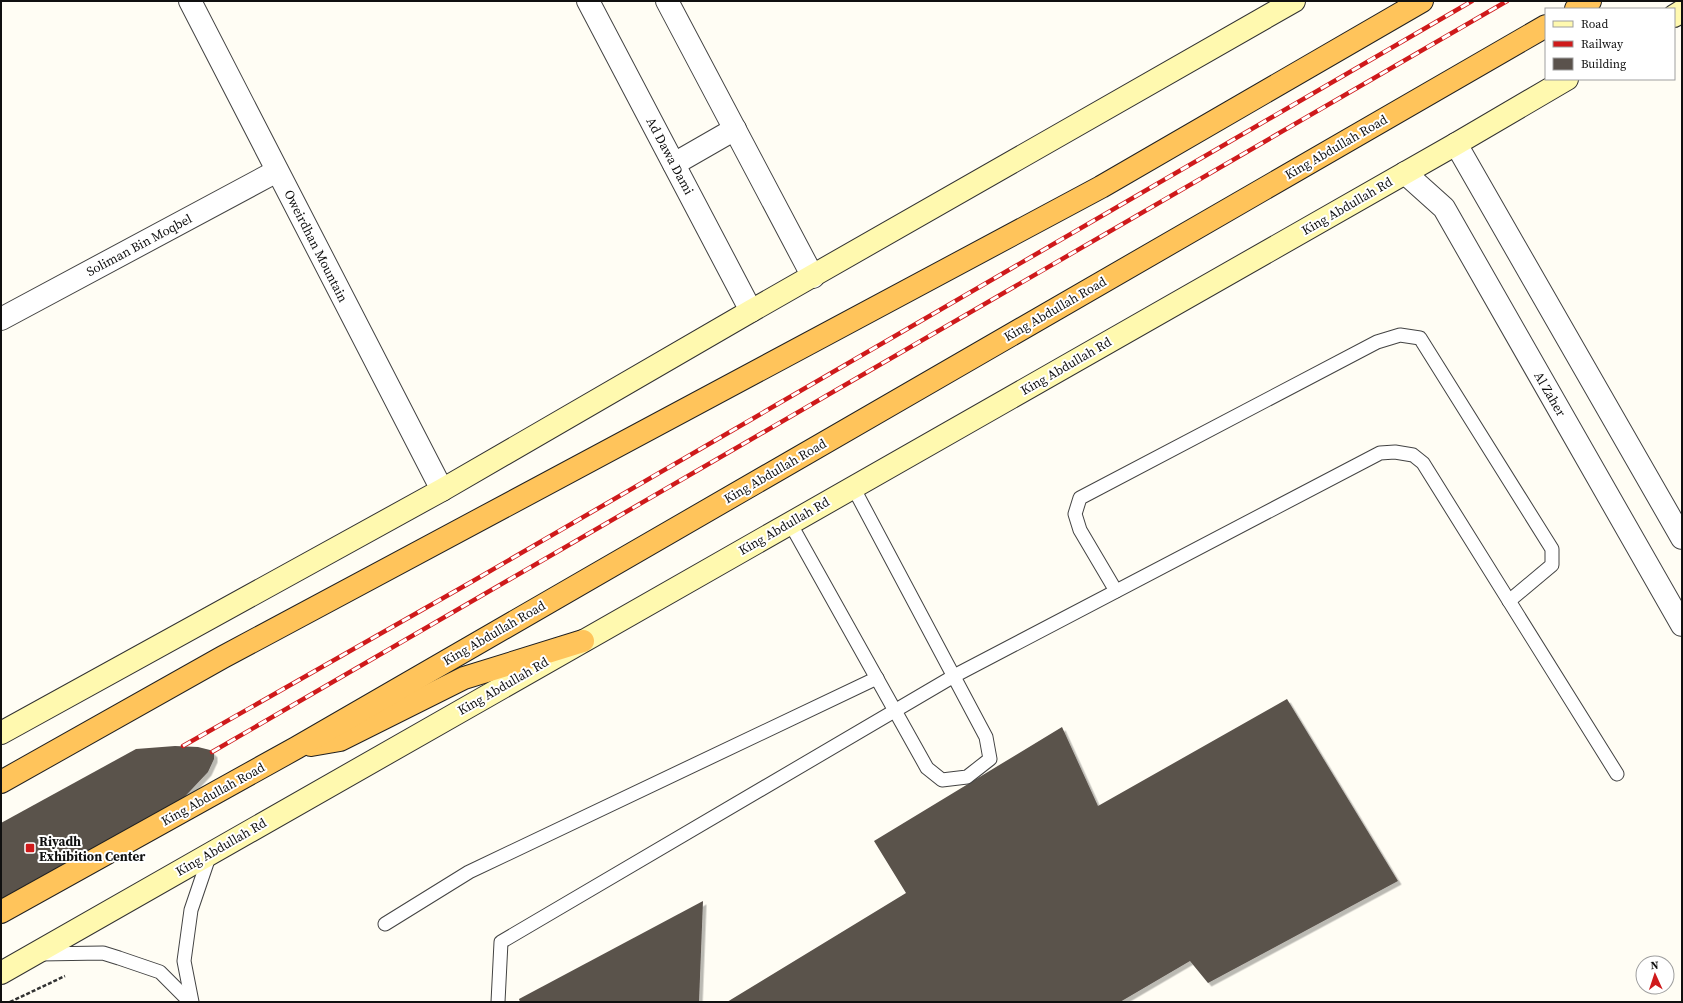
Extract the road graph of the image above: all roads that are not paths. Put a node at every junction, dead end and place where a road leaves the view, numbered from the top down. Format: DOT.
graph roads {
  1 [pos="190,1"];
  2 [pos="588,1"];
  3 [pos="667,1"];
  4 [pos="1294,1"];
  5 [pos="1422,1"];
  6 [pos="1590,1"];
  7 [pos="1578,8"];
  8 [pos="1545,27"];
  9 [pos="1565,80"];
  10 [pos="734,129"];
  11 [pos="1456,144"];
  12 [pos="674,164"];
  13 [pos="277,171"];
  14 [pos="1405,173"];
  15 [pos="813,277"];
  16 [pos="752,311"];
  17 [pos="1,319"];
  18 [pos="853,487"];
  19 [pos="442,490"];
  20 [pos="790,523"];
  21 [pos="1682,538"];
  22 [pos="1116,591"];
  23 [pos="1509,601"];
  24 [pos="1682,625"];
  25 [pos="583,641"];
  26 [pos="954,676"];
  27 [pos="877,678"];
  28 [pos="895,711"];
  29 [pos="1,733"];
  30 [pos="296,748"];
  31 [pos="1617,774"];
  32 [pos="1,782"];
  33 [pos="210,854"];
  34 [pos="1,912"];
  35 [pos="385,924"];
  36 [pos="34,954"];
  37 [pos="1,973"];
  38 [pos="191,1002"];
  39 [pos="498,1002"];
  1 -- 13 [label="street, Oweirdhan Mountain"];
  2 -- 12 [label="street, Ad Dawa Dami"];
  3 -- 10 [label="street"];
  4 -- 15 [label="main road"];
  5 -- 32 [label="highway"];
  6 -- 7 [label="highway"];
  8 -- 30 [label="highway, King Abdullah Road"];
  9 -- 11 [label="main road, King Abdullah Rd"];
  10 -- 12 [label="street"];
  10 -- 15 [label="street"];
  11 -- 14 [label="main road, King Abdullah Rd"];
  11 -- 21 [label="street"];
  12 -- 16 [label="street, Ad Dawa Dami"];
  13 -- 17 [label="street, Soliman Bin Moqbel"];
  13 -- 19 [label="street, Oweirdhan Mountain"];
  14 -- 18 [label="main road, King Abdullah Rd"];
  14 -- 24 [label="street, Al Zaher"];
  15 -- 16 [label="main road"];
  16 -- 19 [label="main road"];
  18 -- 20 [label="main road, King Abdullah Rd"];
  18 -- 26 [label="lane"];
  19 -- 29 [label="main road"];
  20 -- 25 [label="main road, King Abdullah Rd"];
  20 -- 27 [label="lane"];
  22 -- 23 [label="lane"];
  22 -- 23 [label="lane"];
  22 -- 26 [label="lane"];
  23 -- 31 [label="lane"];
  25 -- 30 [label="highway"];
  25 -- 33 [label="main road, King Abdullah Rd"];
  26 -- 28 [label="lane"];
  26 -- 28 [label="lane"];
  27 -- 28 [label="lane"];
  27 -- 35 [label="lane"];
  28 -- 39 [label="lane"];
  30 -- 34 [label="highway, King Abdullah Road"];
  33 -- 36 [label="main road, King Abdullah Rd"];
  33 -- 38 [label="lane"];
  36 -- 37 [label="main road, King Abdullah Rd"];
  36 -- 38 [label="lane"];
}
